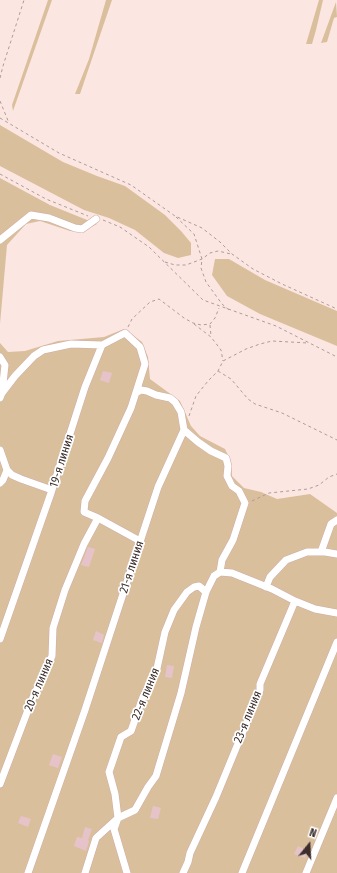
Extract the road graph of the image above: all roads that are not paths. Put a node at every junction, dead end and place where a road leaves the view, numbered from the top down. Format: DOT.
graph roads {
  1 [pos="96,219"];
  2 [pos="0,240"];
  3 [pos="102,345"];
  4 [pos="0,357"];
  5 [pos="136,392"];
  6 [pos="1,395"];
  7 [pos="184,430"];
  8 [pos="0,450"];
  9 [pos="7,470"];
  10 [pos="0,484"];
  11 [pos="52,490"];
  12 [pos="98,518"];
  13 [pos="337,520"];
  14 [pos="140,541"];
  15 [pos="321,552"];
  16 [pos="337,554"];
  17 [pos="220,572"];
  18 [pos="266,587"];
  19 [pos="206,592"];
  20 [pos="295,601"];
  21 [pos="337,613"];
  22 [pos="0,638"];
  23 [pos="337,642"];
  24 [pos="0,784"];
  25 [pos="337,798"];
  26 [pos="118,818"];
  27 [pos="28,873"];
  28 [pos="85,873"];
  29 [pos="127,873"];
  30 [pos="183,873"];
  31 [pos="242,873"];
  32 [pos="306,873"];
  1 -- 2 [label="street"];
  3 -- 5 [label="street"];
  3 -- 6 [label="street"];
  3 -- 11 [label="street, 19-я линия"];
  4 -- 6 [label="street"];
  5 -- 7 [label="street"];
  5 -- 12 [label="street"];
  7 -- 14 [label="street, 21-я линия"];
  7 -- 17 [label="street"];
  8 -- 9 [label="street"];
  9 -- 10 [label="street"];
  9 -- 11 [label="street"];
  11 -- 22 [label="street, 19-я линия"];
  12 -- 14 [label="street"];
  12 -- 24 [label="street, 20-я линия"];
  13 -- 15 [label="street"];
  14 -- 27 [label="street, 21-я линия"];
  15 -- 16 [label="street"];
  15 -- 18 [label="street"];
  17 -- 18 [label="street"];
  17 -- 19 [label="street"];
  18 -- 20 [label="street"];
  19 -- 26 [label="street"];
  19 -- 26 [label="street, 22-я линия"];
  20 -- 21 [label="street"];
  20 -- 30 [label="street, 23-я линия"];
  23 -- 31 [label="street"];
  25 -- 32 [label="street"];
  26 -- 28 [label="street"];
  26 -- 29 [label="street, 22-я линия"];
}
